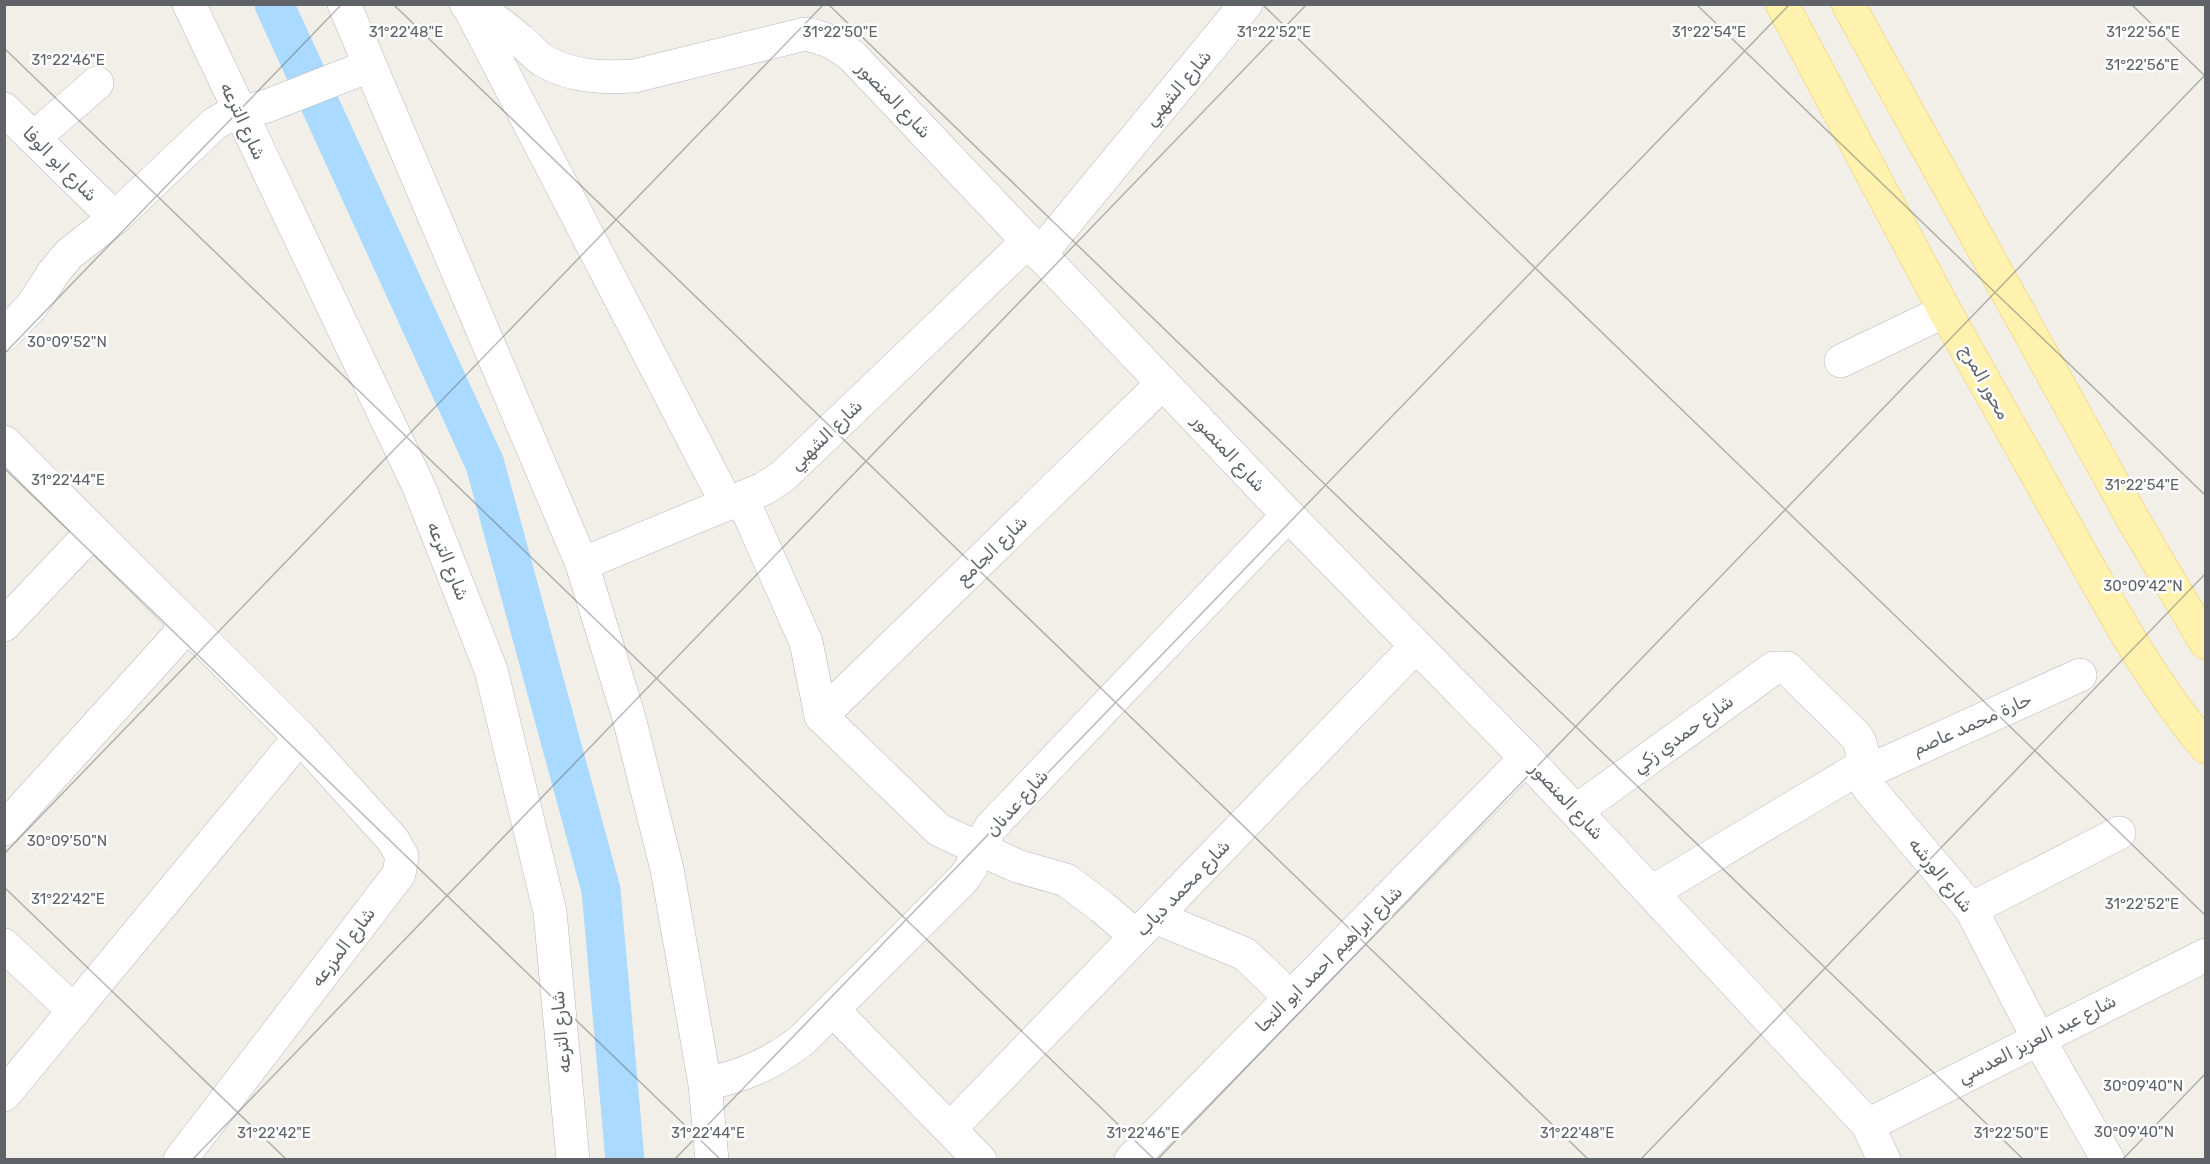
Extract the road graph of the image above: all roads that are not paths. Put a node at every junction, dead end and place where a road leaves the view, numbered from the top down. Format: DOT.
graph roads {
  1 [pos="189,4"];
  2 [pos="1246,4"];
  3 [pos="1782,4"];
  4 [pos="1848,4"];
  5 [pos="467,5"];
  6 [pos="355,8"];
  7 [pos="369,66"];
  8 [pos="97,83"];
  9 [pos="4,109"];
  10 [pos="239,112"];
  11 [pos="34,138"];
  12 [pos="115,219"];
  13 [pos="1034,247"];
  14 [pos="1945,311"];
  15 [pos="4,335"];
  16 [pos="1841,361"];
  17 [pos="1163,383"];
  18 [pos="4,442"];
  19 [pos="734,501"];
  20 [pos="1288,515"];
  21 [pos="93,531"];
  22 [pos="582,564"];
  23 [pos="4,625"];
  24 [pos="188,626"];
  25 [pos="2205,643"];
  26 [pos="1415,647"];
  27 [pos="1792,672"];
  28 [pos="2080,675"];
  29 [pos="821,716"];
  30 [pos="300,737"];
  31 [pos="2205,747"];
  32 [pos="1526,758"];
  33 [pos="1864,769"];
  34 [pos="1576,811"];
  35 [pos="4,829"];
  36 [pos="2119,833"];
  37 [pos="979,849"];
  38 [pos="1652,892"];
  39 [pos="1971,909"];
  40 [pos="1146,927"];
  41 [pos="4,945"];
  42 [pos="2205,955"];
  43 [pos="1291,998"];
  44 [pos="832,1010"];
  45 [pos="74,1011"];
  46 [pos="2038,1038"];
  47 [pos="705,1084"];
  48 [pos="4,1095"];
  49 [pos="1868,1125"];
  50 [pos="950,1129"];
  51 [pos="1144,1155"];
  52 [pos="180,1160"];
  53 [pos="573,1160"];
  54 [pos="712,1160"];
  55 [pos="980,1160"];
  56 [pos="1884,1160"];
  57 [pos="2108,1160"];
  1 -- 10 [label="street, شارع الترعه"];
  2 -- 13 [label="street, شارع الشهبي"];
  3 -- 14 [label="main road, محور المرج"];
  4 -- 25 [label="main road"];
  5 -- 13 [label="street, شارع المنصور"];
  5 -- 19 [label="street"];
  6 -- 7 [label="street"];
  7 -- 10 [label="street"];
  7 -- 22 [label="street"];
  8 -- 11 [label="street"];
  9 -- 11 [label="street, شارع ابو الوفا"];
  10 -- 12 [label="street"];
  10 -- 53 [label="street, شارع الترعه"];
  11 -- 12 [label="street, شارع ابو الوفا"];
  12 -- 15 [label="street"];
  13 -- 17 [label="street, شارع المنصور"];
  13 -- 19 [label="street, شارع الشهبي"];
  14 -- 16 [label="street"];
  14 -- 31 [label="main road, محور المرج"];
  17 -- 20 [label="street, شارع المنصور"];
  17 -- 29 [label="street, شارع الجامع"];
  18 -- 21 [label="street, شارع المزرعه"];
  19 -- 22 [label="street, شارع الشهبي"];
  19 -- 29 [label="street"];
  20 -- 26 [label="street, شارع المنصور"];
  20 -- 37 [label="street, شارع عدنان"];
  21 -- 23 [label="street"];
  21 -- 24 [label="street, شارع المزرعه"];
  22 -- 47 [label="street"];
  24 -- 30 [label="street, شارع المزرعه"];
  24 -- 35 [label="street"];
  26 -- 32 [label="street, شارع المنصور"];
  26 -- 40 [label="street, شارع محمد دياب"];
  27 -- 33 [label="street, شارع الورشه"];
  27 -- 34 [label="street, شارع حمدي زكي"];
  28 -- 33 [label="street, حارة محمد عاصم"];
  29 -- 37 [label="street"];
  30 -- 45 [label="street"];
  30 -- 52 [label="street, شارع المزرعه"];
  32 -- 34 [label="street, شارع المنصور"];
  32 -- 43 [label="street, شارع ابراهيم احمد ابو النجا"];
  33 -- 38 [label="street, حارة محمد عاصم"];
  33 -- 39 [label="street, شارع الورشه"];
  34 -- 38 [label="street, شارع المنصور"];
  36 -- 39 [label="street"];
  37 -- 40 [label="street"];
  37 -- 44 [label="street, شارع عدنان"];
  38 -- 49 [label="street, شارع المنصور"];
  39 -- 46 [label="street, شارع الورشه"];
  40 -- 43 [label="street"];
  40 -- 50 [label="street, شارع محمد دياب"];
  41 -- 45 [label="street"];
  42 -- 46 [label="street, شارع عبد العزيز العدسي"];
  43 -- 51 [label="street, شارع ابراهيم احمد ابو النجا"];
  44 -- 47 [label="street, شارع عدنان"];
  44 -- 50 [label="street"];
  45 -- 48 [label="street"];
  46 -- 49 [label="street, شارع عبد العزيز العدسي"];
  46 -- 57 [label="street, شارع الورشه"];
  47 -- 54 [label="street"];
  49 -- 56 [label="street, شارع المنصور"];
  50 -- 55 [label="street"];
}
